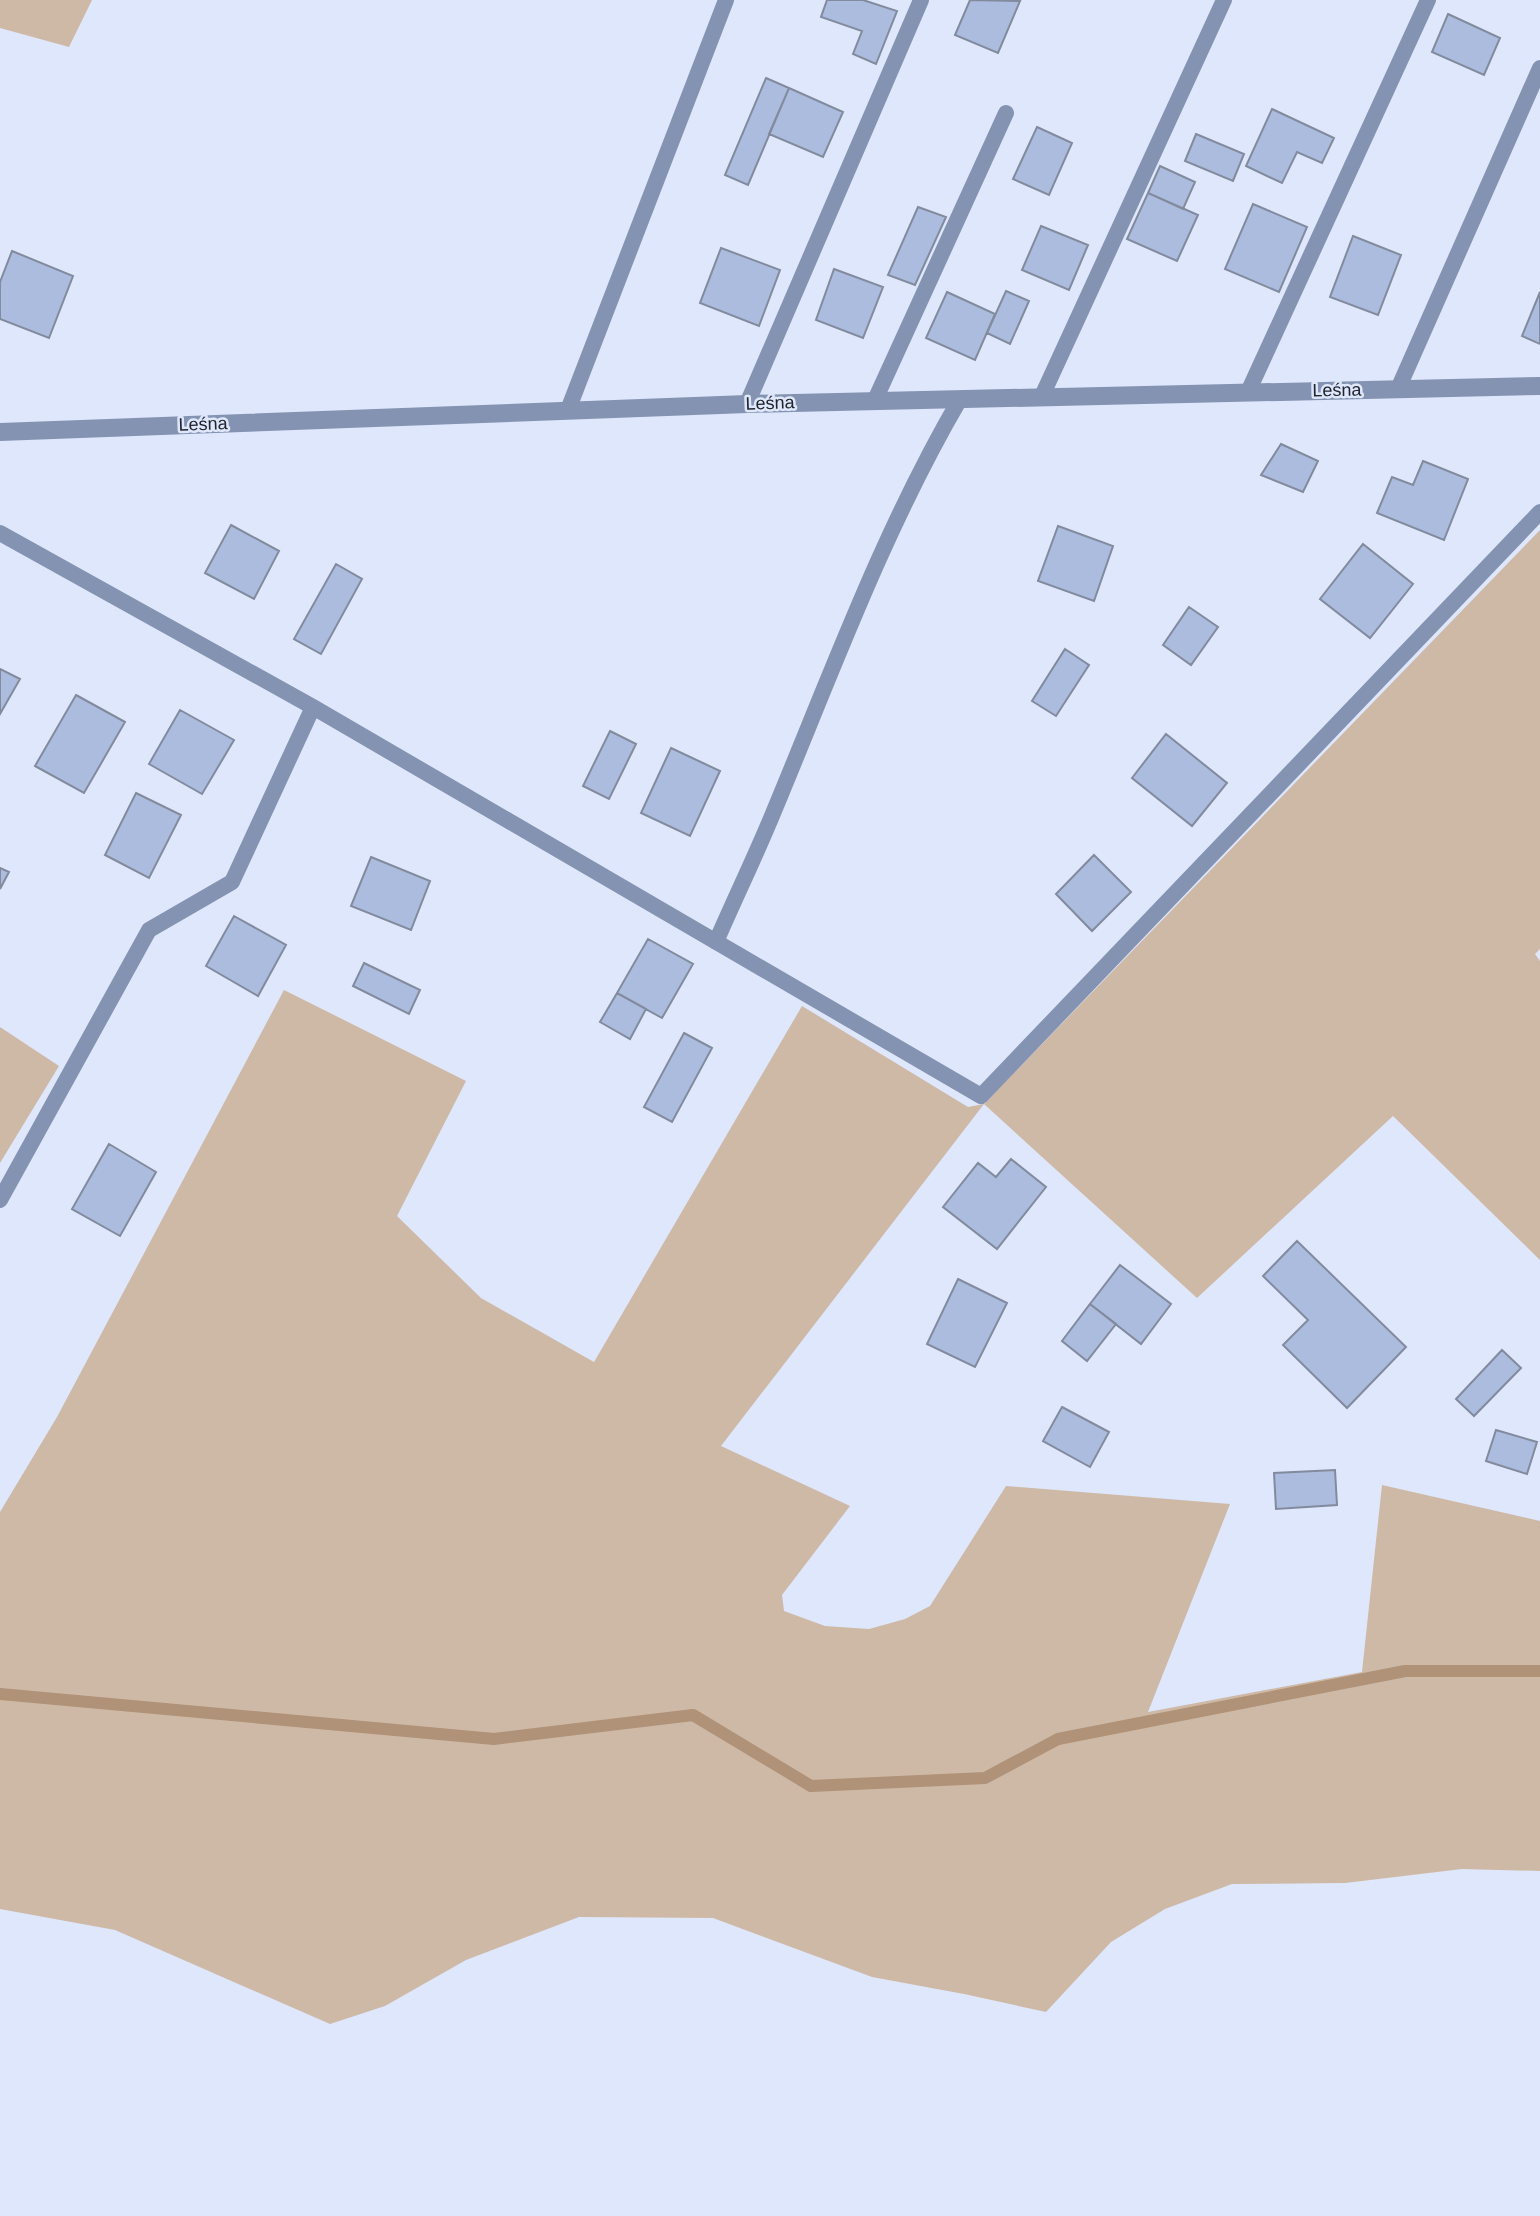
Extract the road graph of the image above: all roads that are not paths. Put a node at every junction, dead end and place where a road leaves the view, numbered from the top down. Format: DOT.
graph roads {
  1 [pos="726,0"];
  2 [pos="921,0"];
  3 [pos="1224,0"];
  4 [pos="1428,0"];
  5 [pos="1540,68"];
  6 [pos="1006,113"];
  7 [pos="1540,386"];
  8 [pos="1398,389"];
  9 [pos="1248,392"];
  10 [pos="1042,396"];
  11 [pos="960,399"];
  12 [pos="875,400"];
  13 [pos="747,404"];
  14 [pos="568,410"];
  15 [pos="0,432"];
  16 [pos="1540,512"];
  17 [pos="0,533"];
  18 [pos="313,707"];
  19 [pos="716,942"];
  20 [pos="0,1200"];
  1 -- 14 [label="lane"];
  2 -- 13 [label="lane"];
  3 -- 10 [label="lane"];
  4 -- 9 [label="lane"];
  5 -- 8 [label="lane"];
  6 -- 12 [label="lane"];
  7 -- 8 [label="street, Leśna"];
  8 -- 9 [label="street, Leśna"];
  9 -- 10 [label="street, Leśna"];
  10 -- 11 [label="street, Leśna"];
  11 -- 12 [label="street, Leśna"];
  11 -- 19 [label="lane"];
  12 -- 13 [label="street, Leśna"];
  13 -- 14 [label="street, Leśna"];
  14 -- 15 [label="street, Leśna"];
  16 -- 19 [label="lane"];
  17 -- 18 [label="lane"];
  18 -- 19 [label="lane"];
  18 -- 20 [label="lane"];
}
